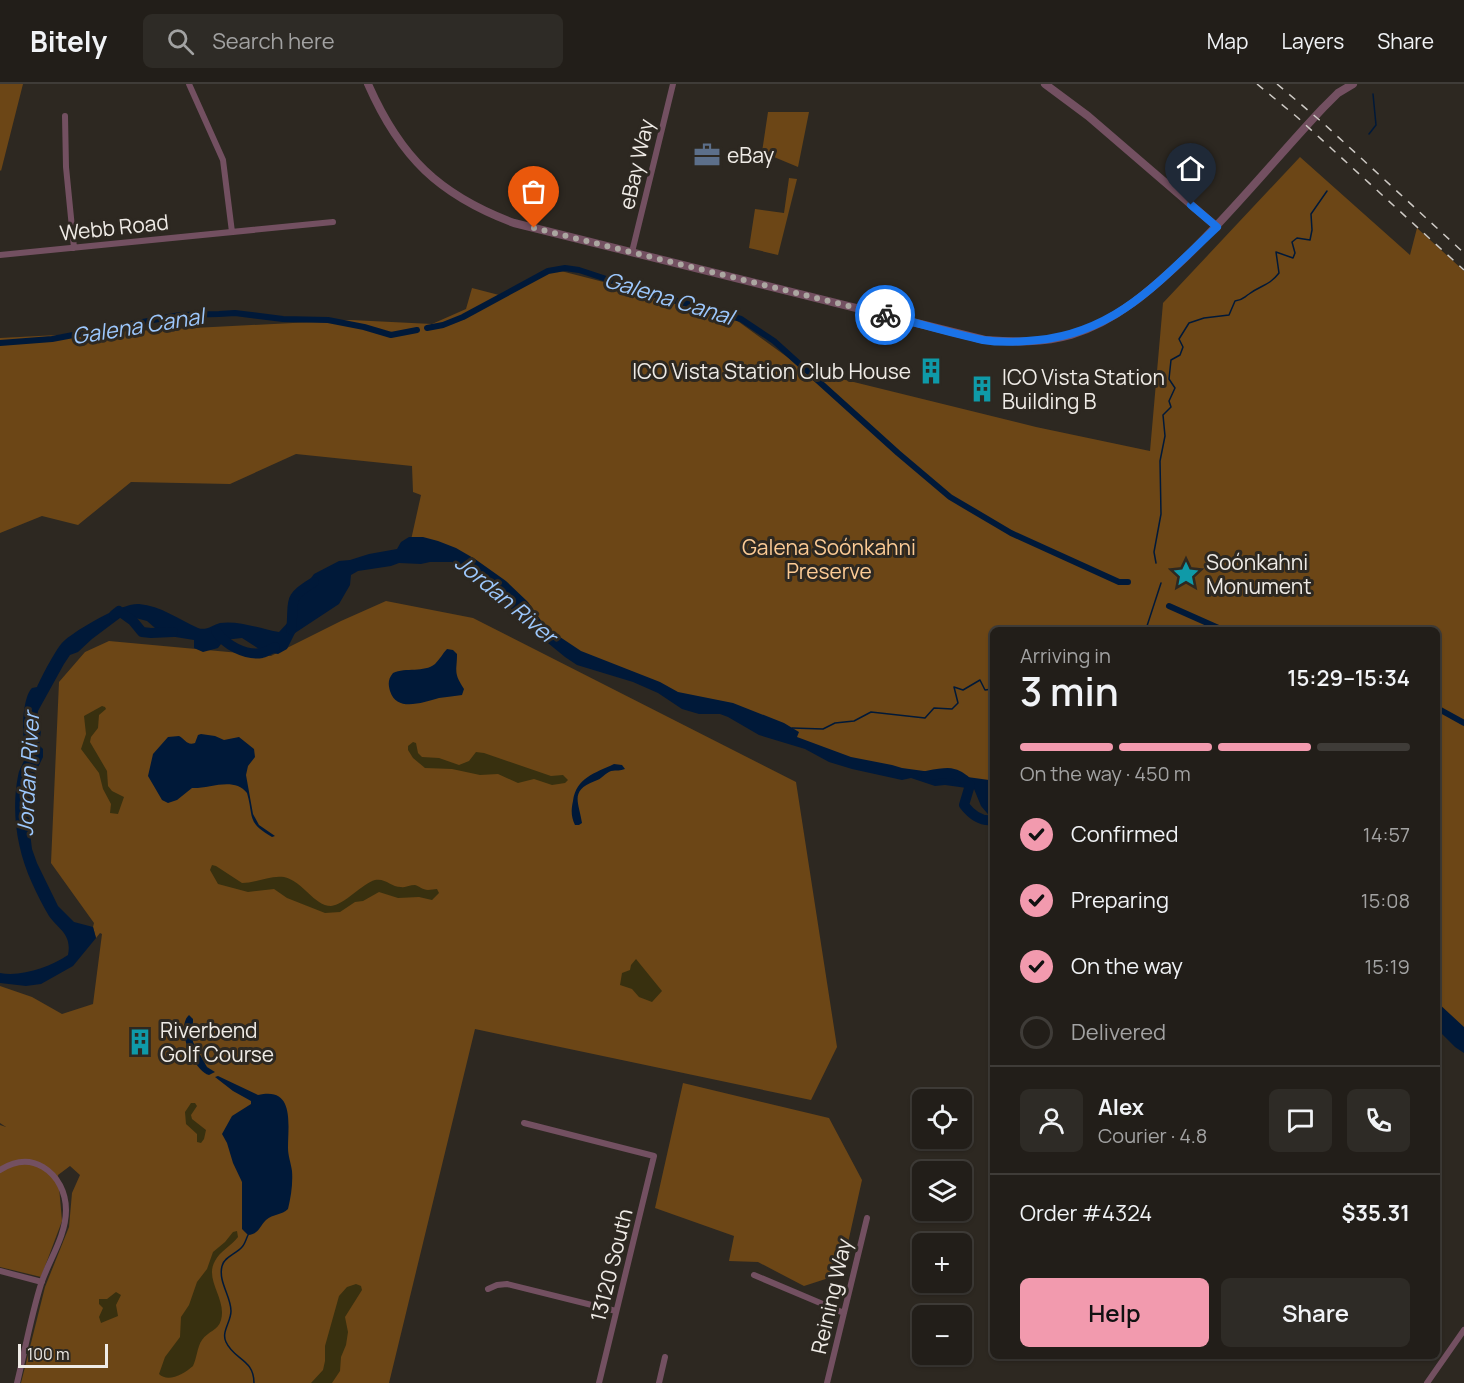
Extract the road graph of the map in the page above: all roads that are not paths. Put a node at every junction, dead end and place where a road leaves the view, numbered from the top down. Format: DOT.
graph roads {
  1 [pos="189,84"];
  2 [pos="368,84"];
  3 [pos="673,84"];
  4 [pos="1045,84"];
  5 [pos="1353,84"];
  6 [pos="65,117"];
  7 [pos="333,222"];
  8 [pos="1217,227"];
  9 [pos="232,232"];
  10 [pos="74,248"];
  11 [pos="632,252"];
  12 [pos="0,255"];
  13 [pos="524,1124"];
  14 [pos="0,1170"];
  15 [pos="867,1218"];
  16 [pos="0,1271"];
  17 [pos="754,1275"];
  18 [pos="42,1282"];
  19 [pos="488,1289"];
  20 [pos="616,1311"];
  21 [pos="844,1313"];
  22 [pos="1464,1330"];
  23 [pos="665,1357"];
  24 [pos="17,1383"];
  25 [pos="599,1383"];
  26 [pos="659,1383"];
  27 [pos="827,1383"];
  28 [pos="1427,1383"];
  1 -- 9 [label="street"];
  2 -- 11 [label="street"];
  3 -- 11 [label="street, eBay Way"];
  4 -- 8 [label="street"];
  5 -- 8 [label="street"];
  6 -- 10 [label="street"];
  7 -- 9 [label="street, Webb Road"];
  8 -- 11 [label="street"];
  9 -- 10 [label="street, Webb Road"];
  10 -- 12 [label="street, Webb Road"];
  13 -- 20 [label="street, 13120 South"];
  14 -- 18 [label="street"];
  15 -- 21 [label="street, Reining Way"];
  16 -- 18 [label="street"];
  17 -- 21 [label="street"];
  18 -- 24 [label="street"];
  19 -- 20 [label="street"];
  20 -- 25 [label="street, 13120 South"];
  21 -- 27 [label="street, Reining Way"];
  22 -- 28 [label="street"];
  23 -- 26 [label="street"];
}
